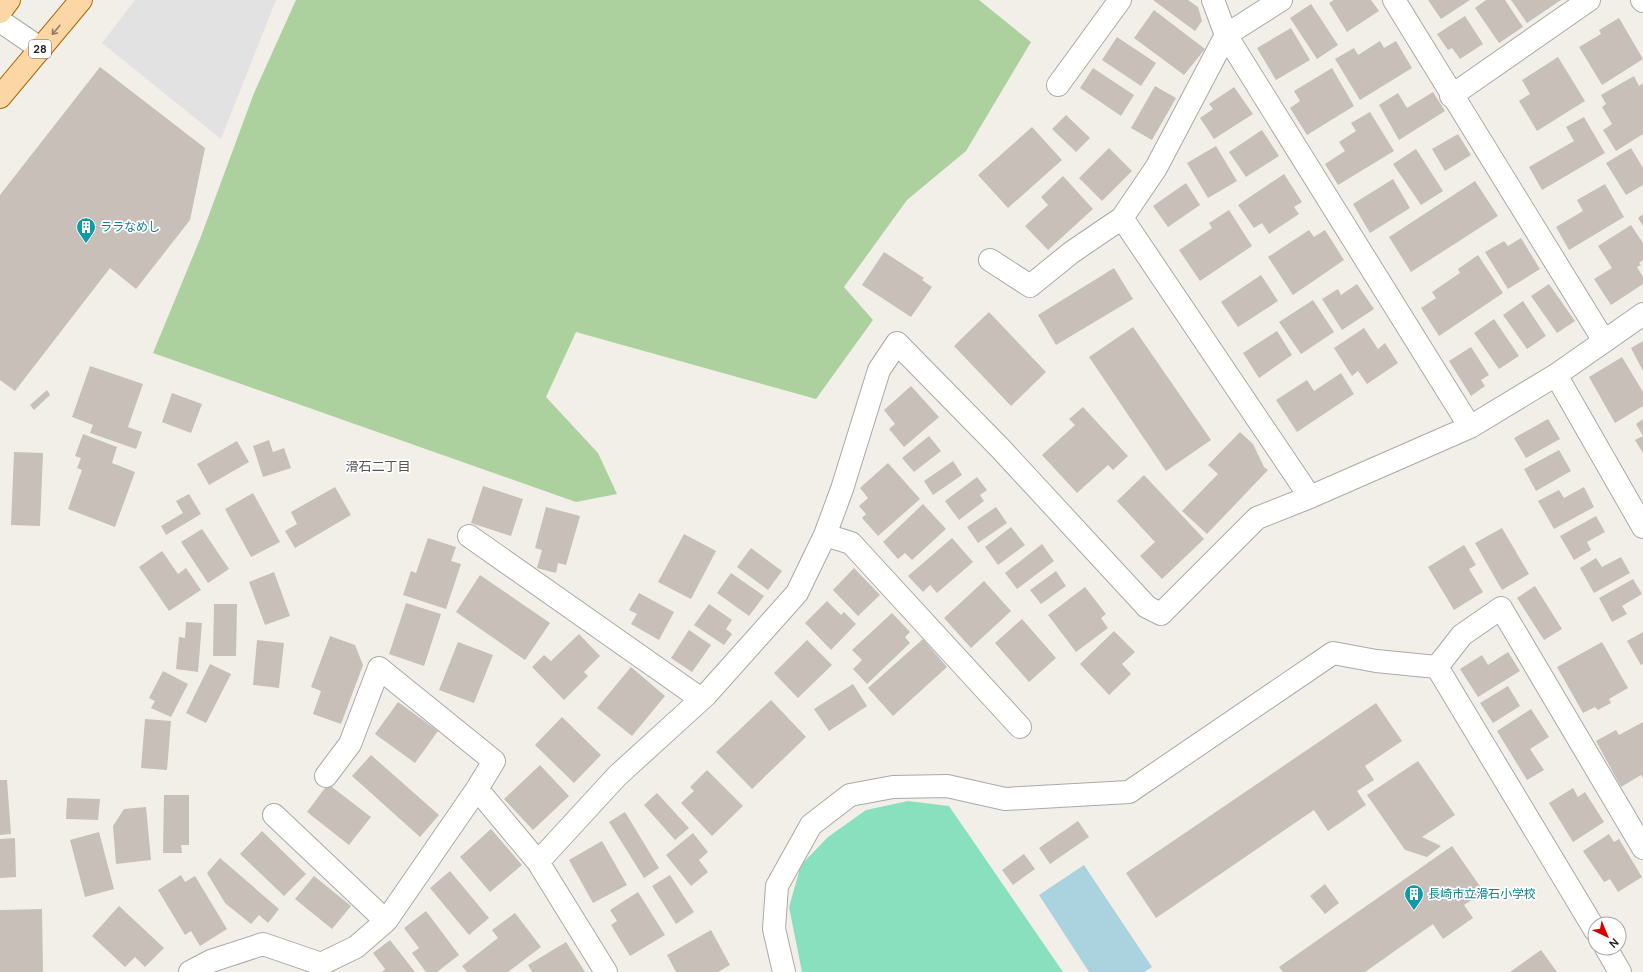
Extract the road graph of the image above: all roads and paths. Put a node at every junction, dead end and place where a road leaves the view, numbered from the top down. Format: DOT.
graph roads {
  1 [pos="9,0"];
  2 [pos="81,0"];
  3 [pos="1120,0"];
  4 [pos="1213,0"];
  5 [pos="1281,0"];
  6 [pos="1394,0"];
  7 [pos="1589,0"];
  8 [pos="0,12"];
  9 [pos="0,21"];
  10 [pos="1226,35"];
  11 [pos="40,49"];
  12 [pos="1058,85"];
  13 [pos="1451,96"];
  14 [pos="0,97"];
  15 [pos="1122,218"];
  16 [pos="990,260"];
  17 [pos="1643,314"];
  18 [pos="1604,341"];
  19 [pos="1556,375"];
  20 [pos="1470,426"];
  21 [pos="1310,497"];
  22 [pos="1643,527"];
  23 [pos="825,535"];
  24 [pos="469,536"];
  25 [pos="1437,667"];
  26 [pos="701,699"];
  27 [pos="1020,727"];
  28 [pos="326,776"];
  29 [pos="477,789"];
  30 [pos="274,815"];
  31 [pos="1643,848"];
  32 [pos="538,862"];
  33 [pos="1587,917"];
  34 [pos="386,921"];
  35 [pos="1611,956"];
  36 [pos="190,972"];
  37 [pos="606,972"];
  38 [pos="784,972"];
  39 [pos="1620,972"];
  1 -- 8 [label="main road"];
  2 -- 11 [label="main road, 28, one-way"];
  3 -- 12 [label="street"];
  4 -- 10 [label="street"];
  5 -- 10 [label="street"];
  6 -- 13 [label="street"];
  7 -- 13 [label="street"];
  9 -- 11 [label="street"];
  10 -- 15 [label="street"];
  10 -- 20 [label="street"];
  11 -- 14 [label="main road, 28"];
  13 -- 18 [label="street"];
  15 -- 16 [label="street"];
  15 -- 21 [label="street"];
  17 -- 18 [label="street"];
  18 -- 19 [label="street"];
  19 -- 20 [label="street"];
  19 -- 22 [label="street"];
  20 -- 21 [label="street"];
  21 -- 23 [label="street"];
  23 -- 26 [label="street"];
  23 -- 27 [label="street"];
  24 -- 26 [label="street"];
  25 -- 31 [label="street"];
  25 -- 33 [label="street"];
  25 -- 38 [label="street"];
  26 -- 32 [label="street"];
  28 -- 29 [label="street"];
  29 -- 32 [label="street"];
  29 -- 34 [label="street"];
  30 -- 34 [label="street"];
  32 -- 37 [label="street"];
  34 -- 36 [label="street"];
  35 -- 39 [label="street"];
}
